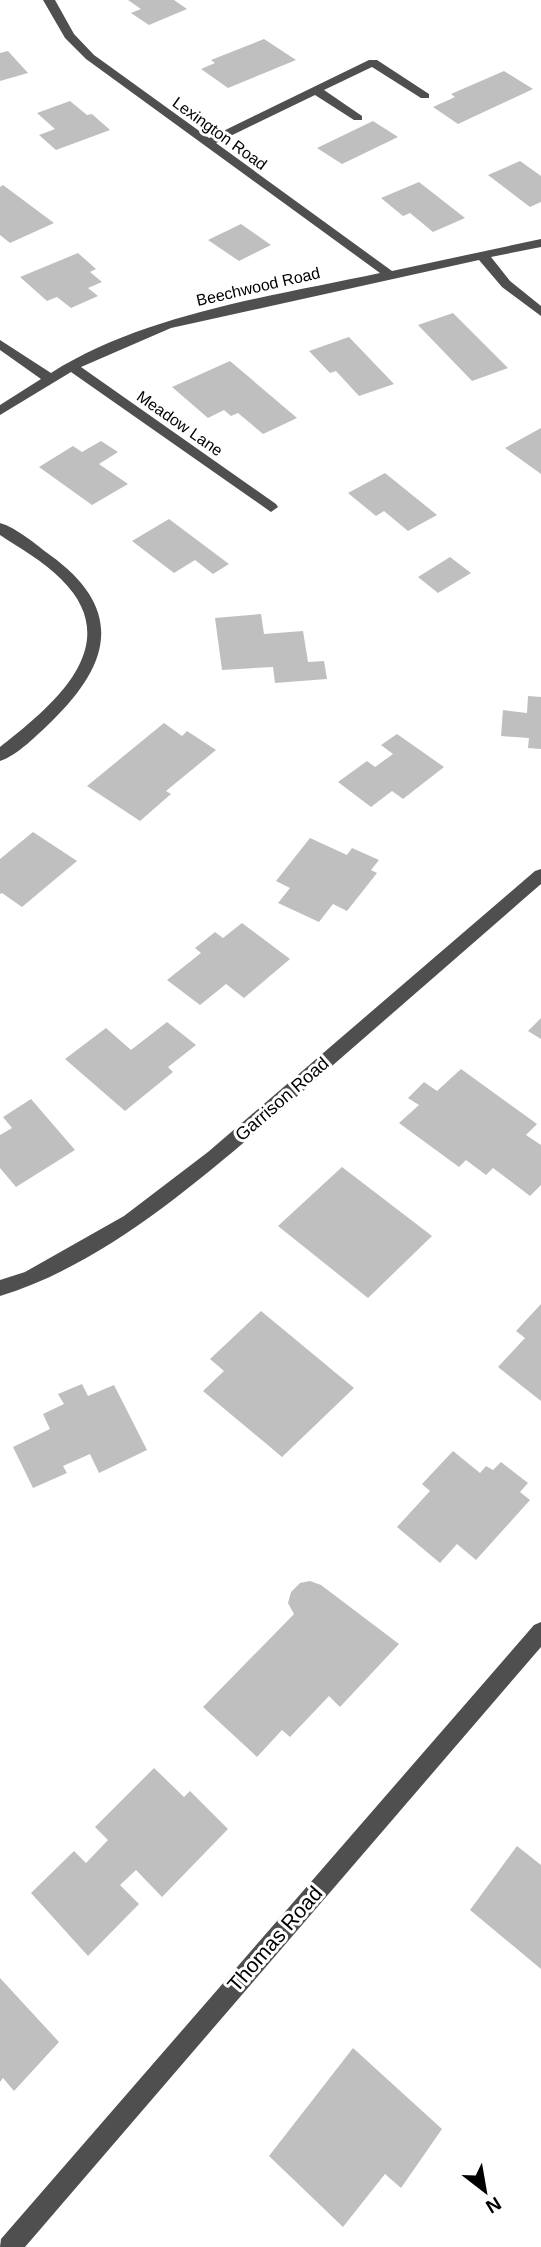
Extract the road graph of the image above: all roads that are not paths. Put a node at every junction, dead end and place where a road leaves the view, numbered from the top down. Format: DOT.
graph roads {
  1 [pos="49,0"];
  2 [pos="316,90"];
  3 [pos="425,96"];
  4 [pos="358,118"];
  5 [pos="207,143"];
  6 [pos="541,243"];
  7 [pos="482,255"];
  8 [pos="390,275"];
  9 [pos="541,313"];
  10 [pos="0,344"];
  11 [pos="71,366"];
  12 [pos="49,378"];
  13 [pos="0,411"];
  14 [pos="271,507"];
  15 [pos="0,528"];
  16 [pos="0,755"];
  17 [pos="541,875"];
  18 [pos="0,1288"];
  19 [pos="541,1632"];
  20 [pos="9,2247"];
  1 -- 5 [label="street, Lexington Road"];
  2 -- 3 [label="street"];
  2 -- 4 [label="street"];
  2 -- 5 [label="street"];
  5 -- 8 [label="street, Lexington Road"];
  6 -- 7 [label="street, Beechwood Road"];
  7 -- 8 [label="street, Beechwood Road"];
  7 -- 9 [label="street"];
  8 -- 11 [label="street, Beechwood Road"];
  10 -- 12 [label="street"];
  11 -- 12 [label="street, Beechwood Road"];
  11 -- 14 [label="street, Meadow Lane"];
  12 -- 13 [label="street, Beechwood Road"];
  15 -- 16 [label="street"];
  17 -- 18 [label="street, Garrison Road"];
  19 -- 20 [label="street, Thomas Road"];
}
